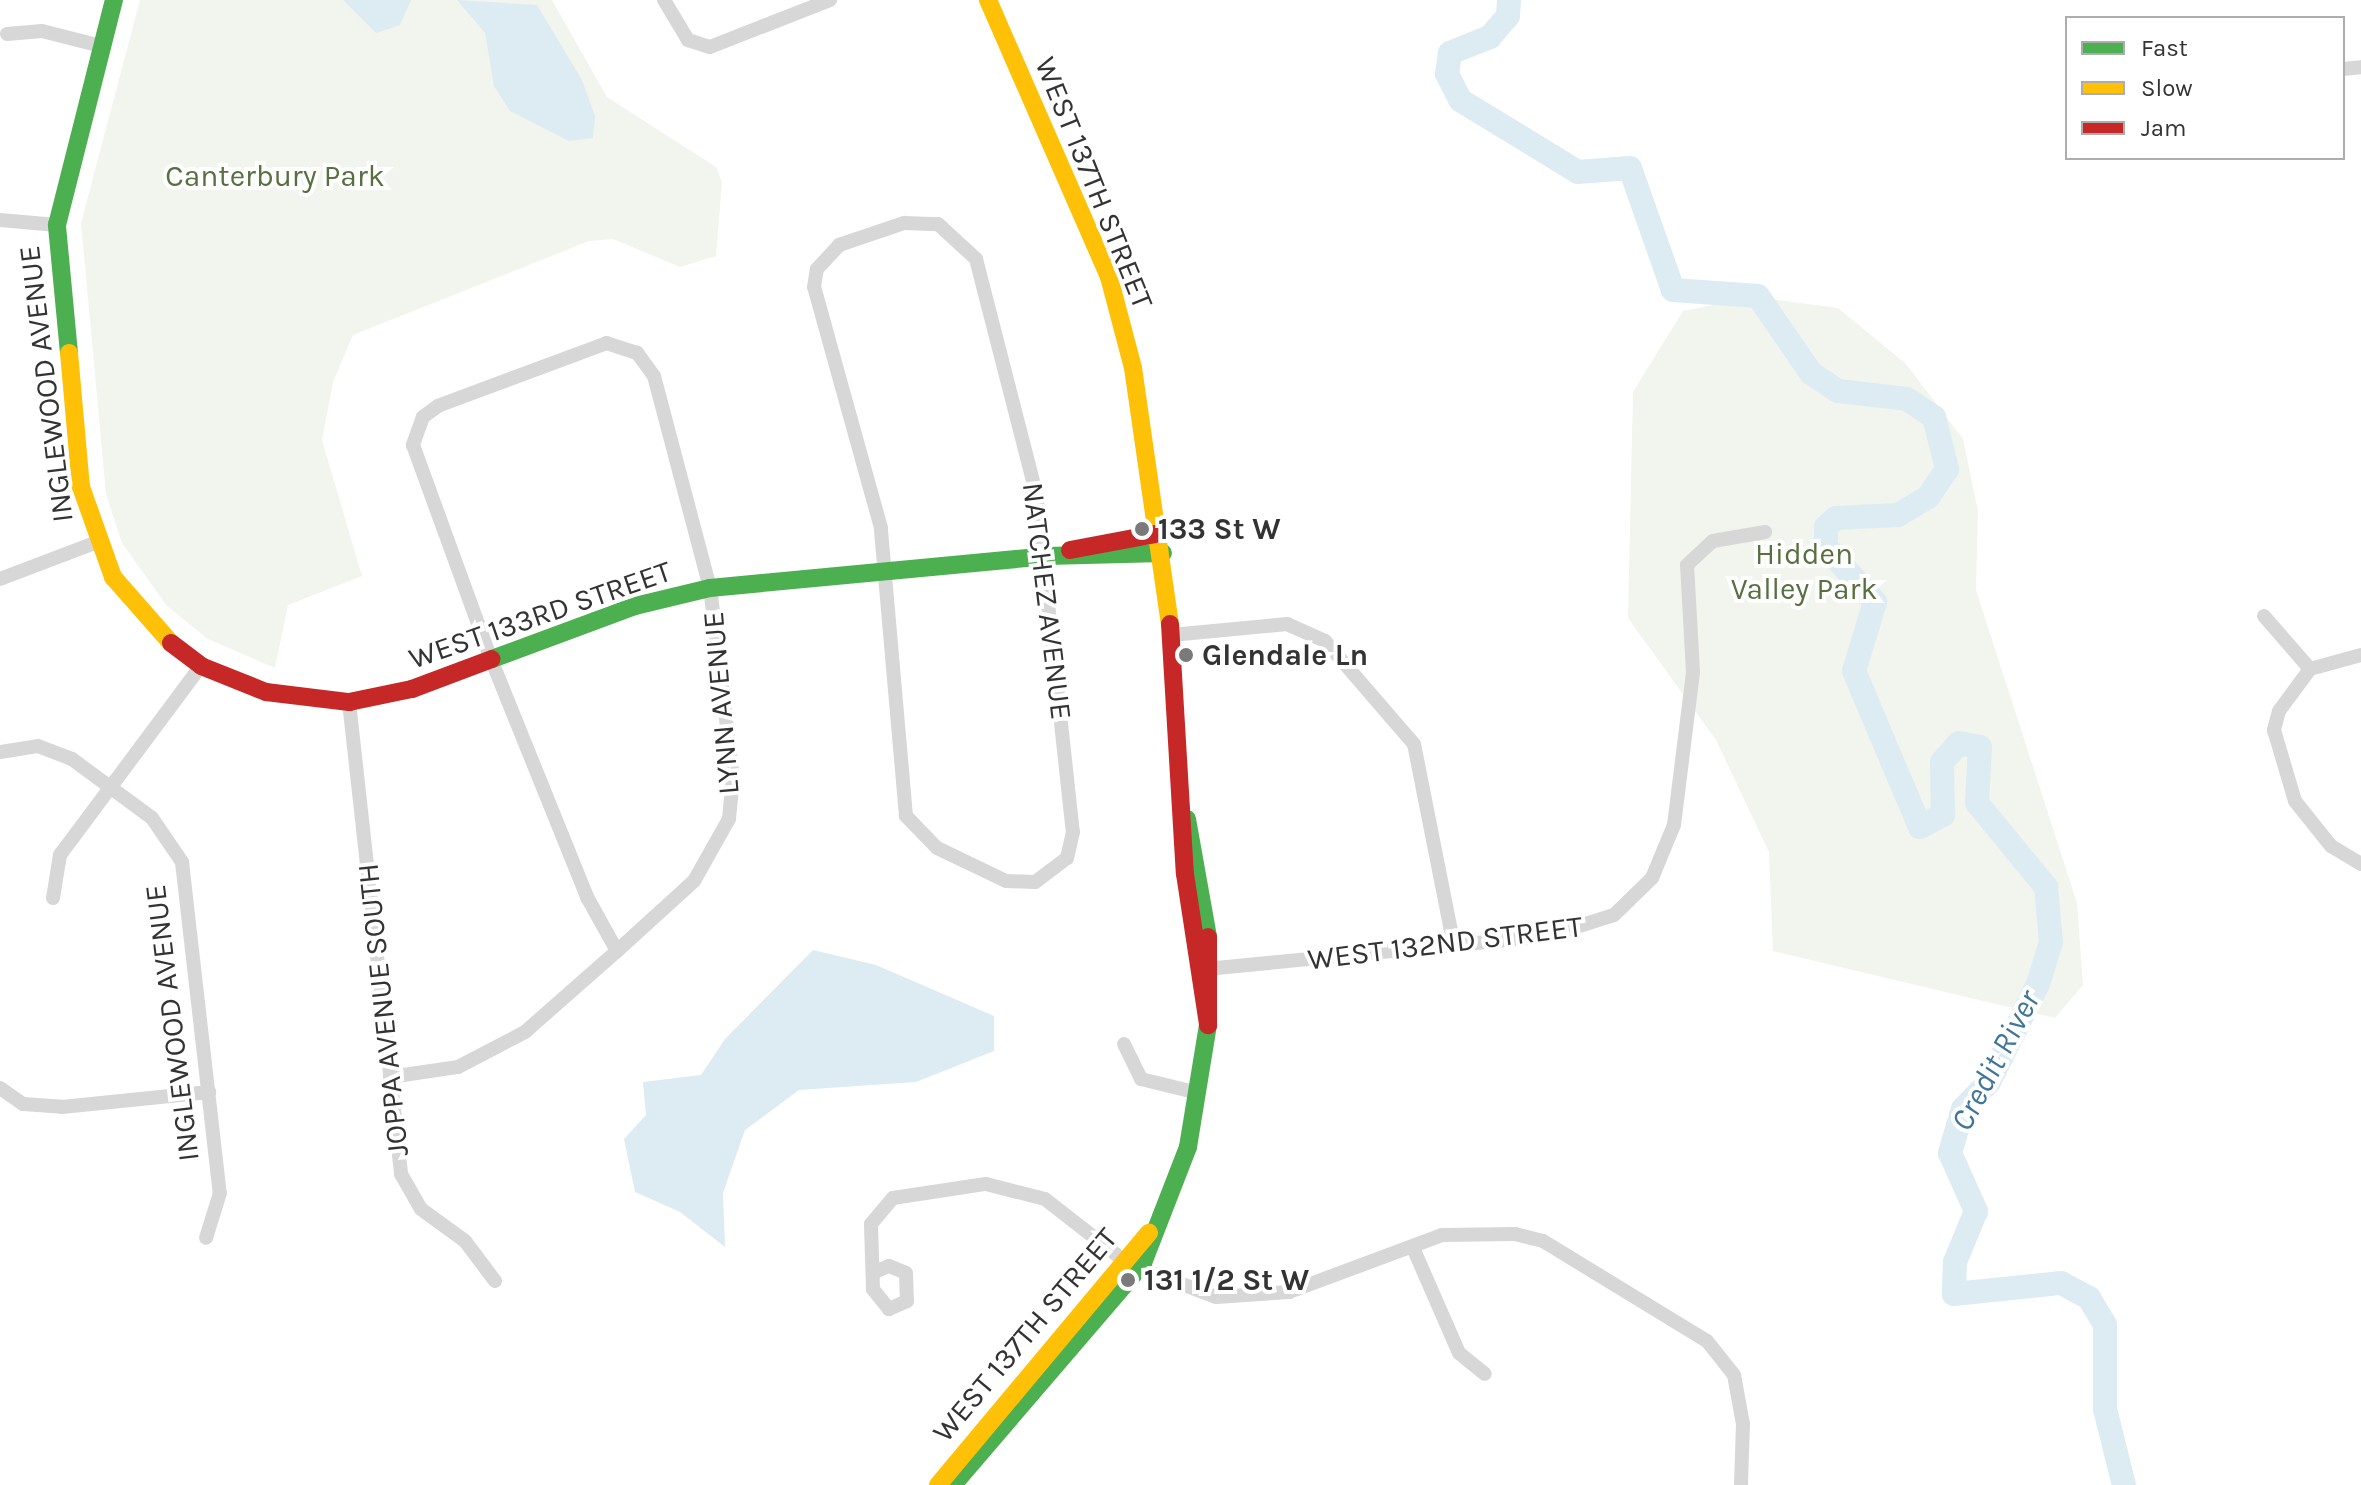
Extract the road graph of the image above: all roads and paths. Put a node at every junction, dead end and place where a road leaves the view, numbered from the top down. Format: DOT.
graph roads {
  1 [pos="114,0"];
  2 [pos="664,0"];
  3 [pos="830,0"];
  4 [pos="988,0"];
  5 [pos="7,34"];
  6 [pos="101,46"];
  7 [pos="0,220"];
  8 [pos="57,225"];
  9 [pos="1765,532"];
  10 [pos="1161,533"];
  11 [pos="95,543"];
  12 [pos="1163,553"];
  13 [pos="1047,556"];
  14 [pos="886,572"];
  15 [pos="0,579"];
  16 [pos="710,588"];
  17 [pos="2264,616"];
  18 [pos="1171,635"];
  19 [pos="2361,655"];
  20 [pos="491,659"];
  21 [pos="201,666"];
  22 [pos="2310,669"];
  23 [pos="349,702"];
  24 [pos="0,752"];
  25 [pos="111,787"];
  26 [pos="2361,864"];
  27 [pos="53,898"];
  28 [pos="1454,946"];
  29 [pos="617,951"];
  30 [pos="1204,970"];
  31 [pos="1124,1044"];
  32 [pos="390,1077"];
  33 [pos="0,1088"];
  34 [pos="209,1092"];
  35 [pos="1198,1093"];
  36 [pos="206,1238"];
  37 [pos="1414,1250"];
  38 [pos="1133,1265"];
  39 [pos="877,1271"];
  40 [pos="495,1281"];
  41 [pos="1485,1374"];
  42 [pos="938,1485"];
  43 [pos="953,1485"];
  44 [pos="1741,1485"];
  1 -- 6 [label="main road, INGLEWOOD AVENUE"];
  2 -- 3 [label="street"];
  4 -- 10 [label="main road, WEST 137TH STREET"];
  5 -- 6 [label="street"];
  6 -- 8 [label="main road, INGLEWOOD AVENUE"];
  7 -- 8 [label="street"];
  8 -- 11 [label="main road, INGLEWOOD AVENUE"];
  9 -- 28 [label="street, WEST 132ND STREET"];
  10 -- 12 [label="main road, WEST 137TH STREET"];
  10 -- 13 [label="main road, WEST 133RD STREET"];
  11 -- 15 [label="street"];
  11 -- 21 [label="main road, INGLEWOOD AVENUE"];
  12 -- 13 [label="main road, WEST 133RD STREET"];
  12 -- 18 [label="main road, WEST 137TH STREET"];
  13 -- 14 [label="main road, WEST 133RD STREET"];
  13 -- 14 [label="street, NATCHEZ AVENUE"];
  13 -- 14 [label="street, NATCHEZ AVENUE"];
  14 -- 16 [label="main road, WEST 133RD STREET"];
  16 -- 20 [label="main road, WEST 133RD STREET"];
  16 -- 20 [label="street, LYNN AVENUE"];
  16 -- 29 [label="street, LYNN AVENUE"];
  17 -- 22 [label="street"];
  18 -- 28 [label="street"];
  18 -- 30 [label="main road, WEST 137TH STREET"];
  19 -- 22 [label="street"];
  20 -- 23 [label="main road, WEST 133RD STREET"];
  20 -- 29 [label="street"];
  21 -- 23 [label="main road, WEST 133RD STREET"];
  21 -- 25 [label="street"];
  22 -- 26 [label="street"];
  23 -- 32 [label="street, JOPPA AVENUE SOUTH"];
  24 -- 25 [label="street, INGLEWOOD AVENUE"];
  25 -- 27 [label="street"];
  25 -- 34 [label="street, INGLEWOOD AVENUE"];
  28 -- 30 [label="street, WEST 132ND STREET"];
  29 -- 32 [label="street"];
  30 -- 35 [label="main road, WEST 137TH STREET"];
  31 -- 35 [label="street"];
  32 -- 40 [label="street, JOPPA AVENUE SOUTH"];
  33 -- 34 [label="street"];
  34 -- 36 [label="street, INGLEWOOD AVENUE"];
  35 -- 38 [label="main road, WEST 137TH STREET"];
  37 -- 38 [label="street"];
  37 -- 41 [label="street"];
  37 -- 44 [label="street"];
  38 -- 39 [label="street"];
  38 -- 42 [label="main road, WEST 137TH STREET"];
  38 -- 43 [label="main road, WEST 137TH STREET"];
}
